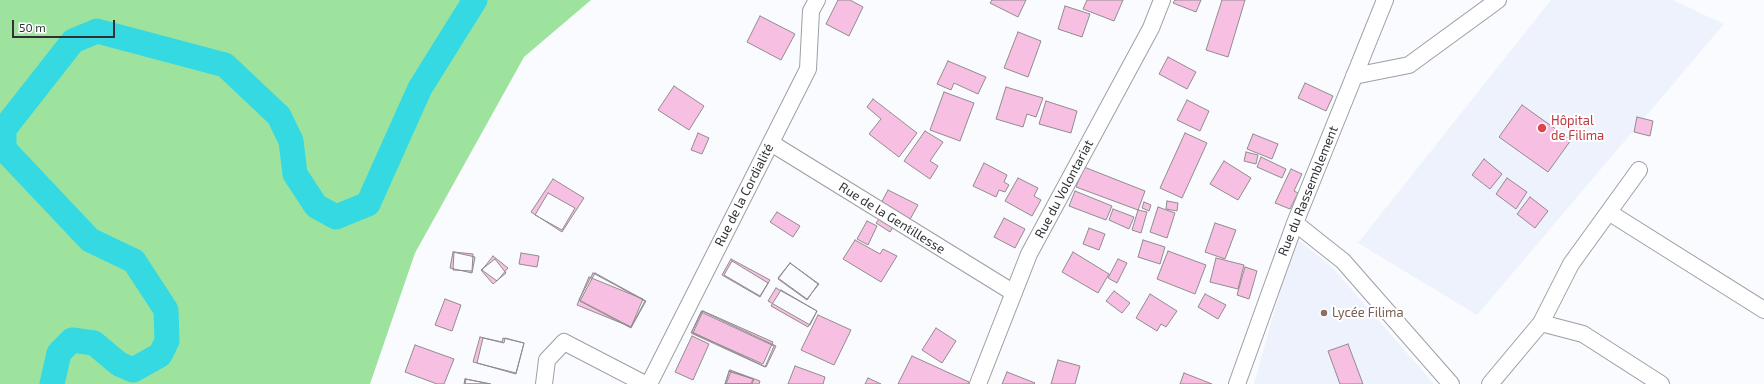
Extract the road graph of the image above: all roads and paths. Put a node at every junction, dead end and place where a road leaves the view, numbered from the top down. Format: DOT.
graph roads {
  1 [pos="817,0"];
  2 [pos="1162,0"];
  3 [pos="1385,0"];
  4 [pos="1498,0"];
  5 [pos="1354,76"];
  6 [pos="771,143"];
  7 [pos="1639,170"];
  8 [pos="1610,213"];
  9 [pos="1295,223"];
  10 [pos="1014,293"];
  11 [pos="1764,310"];
  12 [pos="1541,323"];
  13 [pos="544,384"];
  14 [pos="645,384"];
  15 [pos="649,384"];
  16 [pos="978,384"];
  17 [pos="1237,384"];
  18 [pos="1451,384"];
  19 [pos="1490,384"];
  20 [pos="1661,384"];
  1 -- 6 [label="street, Rue de la Cordialité"];
  2 -- 10 [label="street, Rue du Volontariat"];
  3 -- 5 [label="street, Rue du Rassemblement"];
  4 -- 5 [label="street"];
  5 -- 9 [label="street, Rue du Rassemblement"];
  6 -- 10 [label="street, Rue de la Gentillesse"];
  6 -- 15 [label="street, Rue de la Cordialité"];
  7 -- 8 [label="street"];
  8 -- 11 [label="street"];
  8 -- 12 [label="street"];
  9 -- 17 [label="street, Rue du Rassemblement"];
  9 -- 18 [label="street"];
  10 -- 16 [label="street, Rue du Volontariat"];
  12 -- 19 [label="street"];
  12 -- 20 [label="street"];
  13 -- 14 [label="street"];
}
